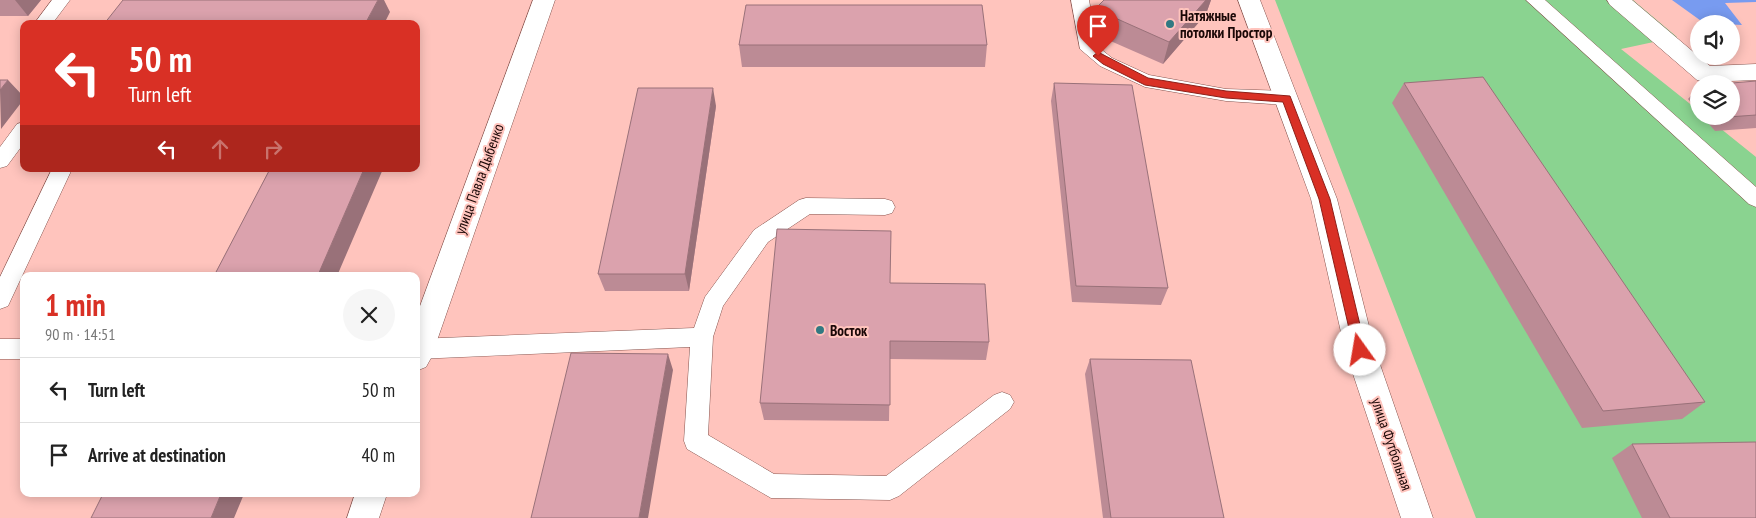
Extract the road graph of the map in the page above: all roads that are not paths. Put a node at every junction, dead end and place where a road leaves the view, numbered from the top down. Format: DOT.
graph roads {
  1 [pos="61,0"];
  2 [pos="544,0"];
  3 [pos="1080,0"];
  4 [pos="1249,0"];
  5 [pos="1535,0"];
  6 [pos="1618,0"];
  7 [pos="46,20"];
  8 [pos="1756,72"];
  9 [pos="1286,98"];
  10 [pos="20,134"];
  11 [pos="0,161"];
  12 [pos="61,172"];
  13 [pos="1756,199"];
  14 [pos="885,207"];
  15 [pos="0,300"];
  16 [pos="702,337"];
  17 [pos="420,344"];
  18 [pos="0,349"];
  19 [pos="20,349"];
  20 [pos="420,352"];
  21 [pos="1002,402"];
  22 [pos="370,497"];
  23 [pos="363,518"];
  24 [pos="1417,518"];
  1 -- 7 [label="lane"];
  2 -- 17 [label="street, улица Павла Дыбенко"];
  3 -- 9 [label="lane"];
  4 -- 9 [label="street, улица Футбольная"];
  5 -- 13 [label="lane"];
  6 -- 8 [label="street"];
  9 -- 24 [label="street, улица Футбольная"];
  10 -- 11 [label="lane"];
  12 -- 15 [label="lane"];
  14 -- 16 [label="lane"];
  16 -- 20 [label="lane"];
  16 -- 21 [label="lane"];
  18 -- 19 [label="lane"];
  22 -- 23 [label="street"];
}
